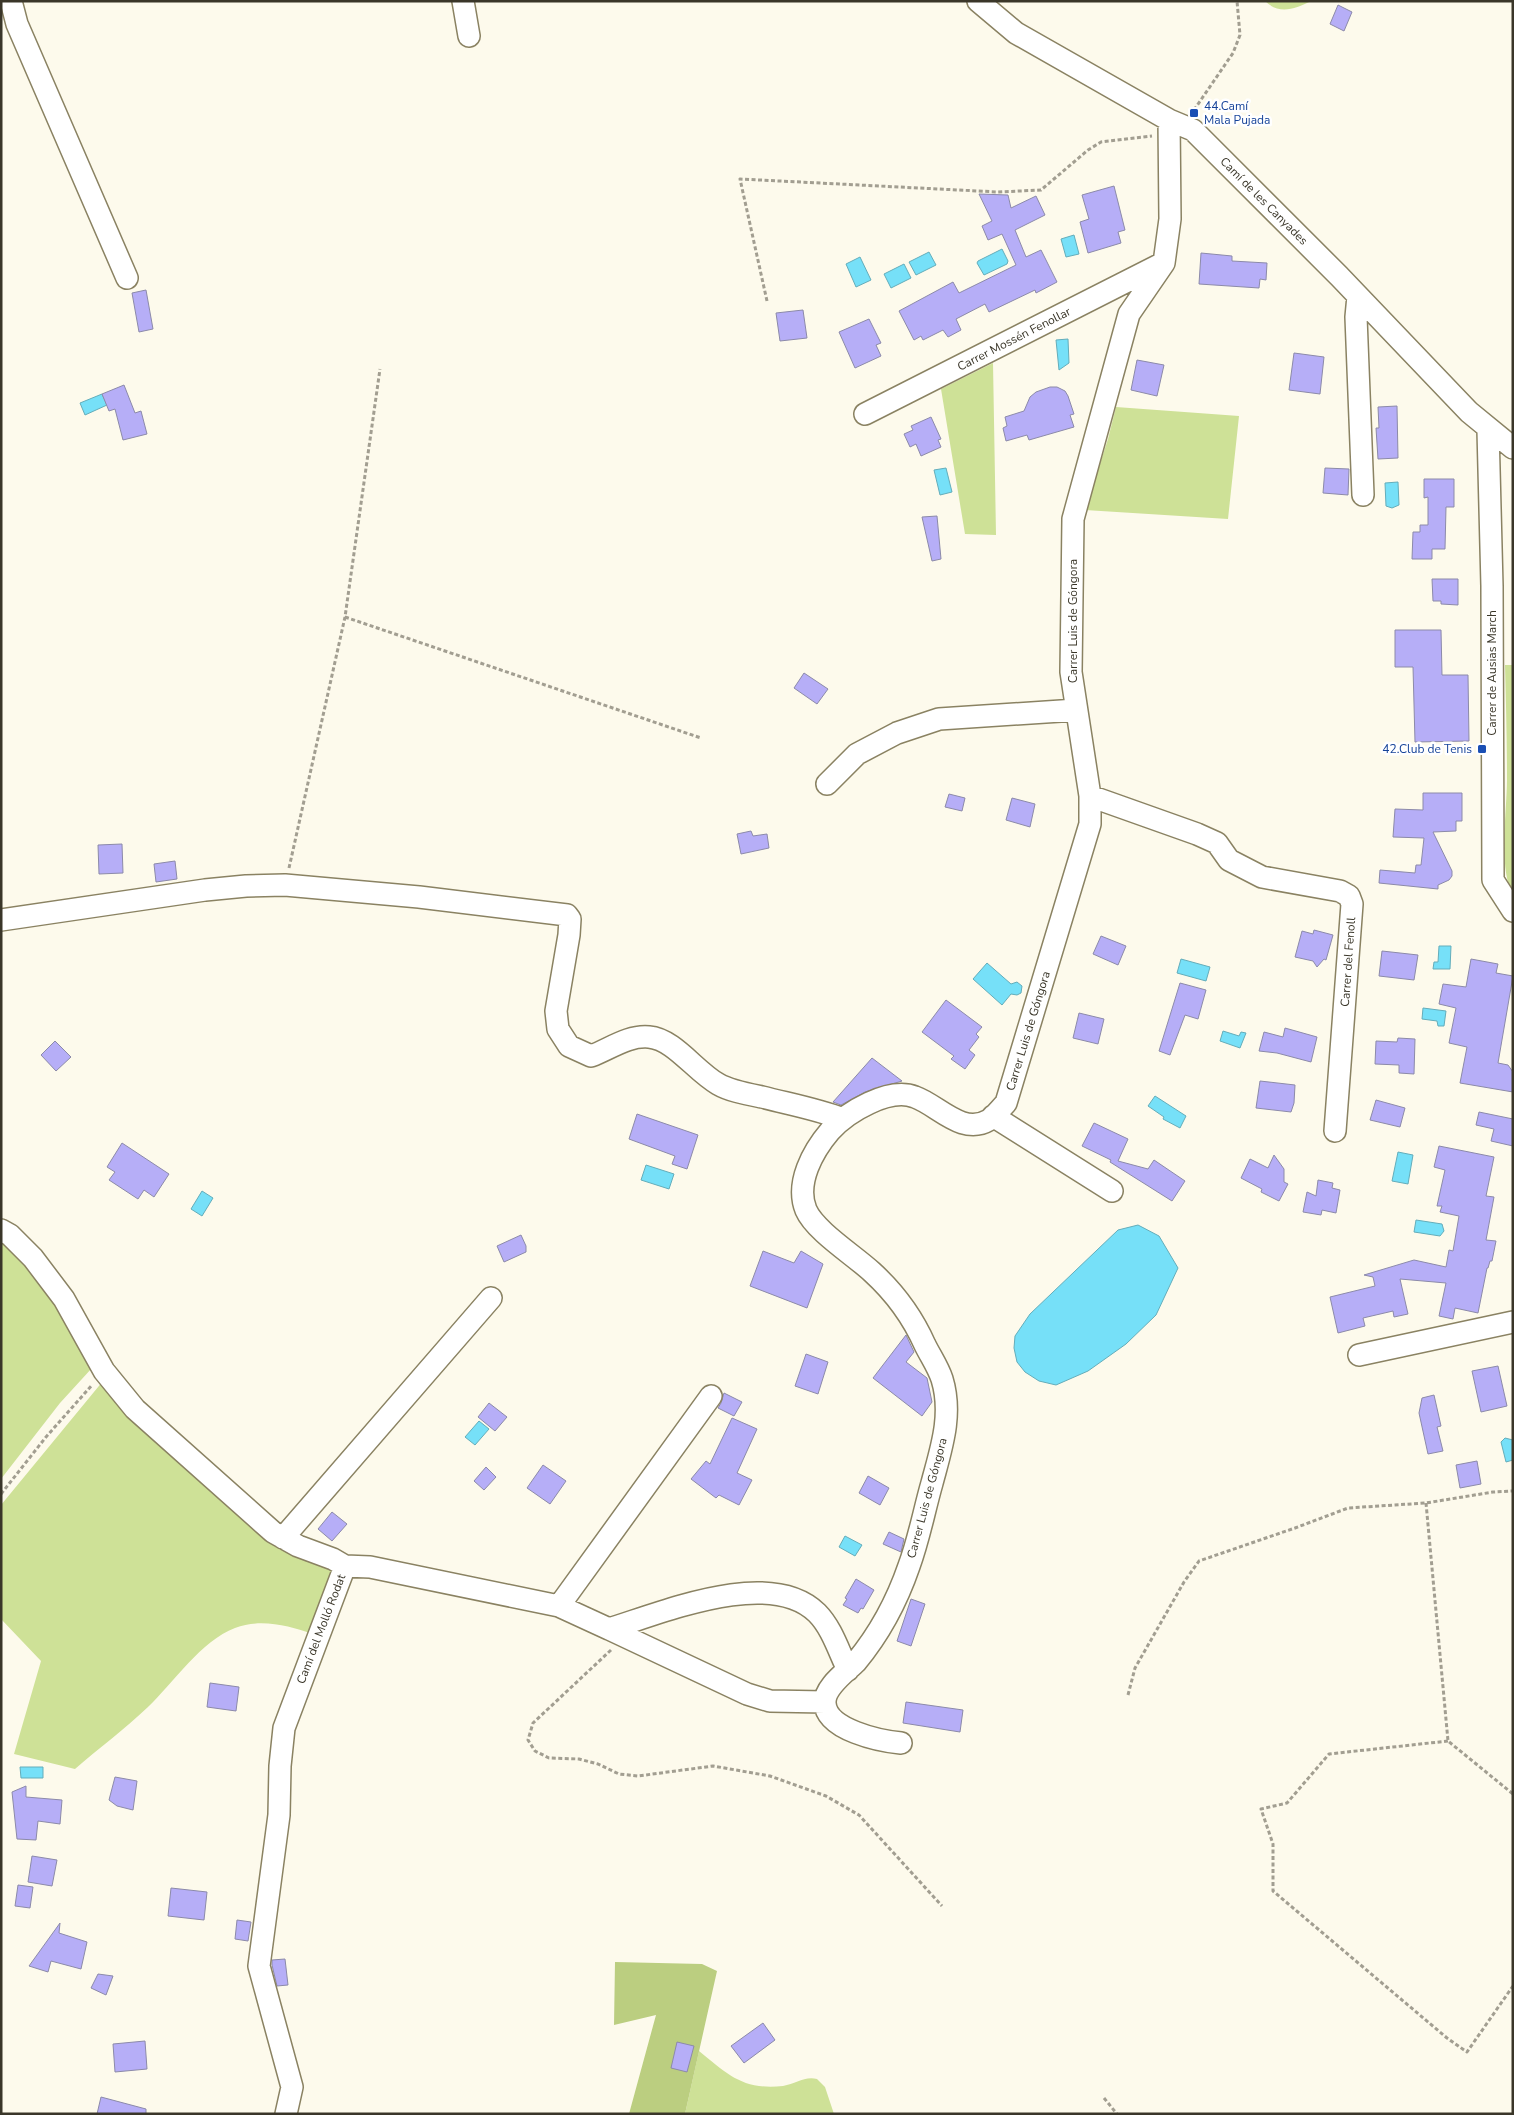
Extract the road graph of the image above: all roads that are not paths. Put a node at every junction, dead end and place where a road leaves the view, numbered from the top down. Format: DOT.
graph roads {
  1 [pos="11,1"];
  2 [pos="463,1"];
  3 [pos="978,1"];
  4 [pos="469,36"];
  5 [pos="1173,127"];
  6 [pos="1164,263"];
  7 [pos="127,278"];
  8 [pos="1358,296"];
  9 [pos="864,414"];
  10 [pos="1488,430"];
  11 [pos="1513,448"];
  12 [pos="1363,495"];
  13 [pos="1076,710"];
  14 [pos="827,784"];
  15 [pos="1090,796"];
  16 [pos="1513,911"];
  17 [pos="1,920"];
  18 [pos="993,1116"];
  19 [pos="843,1119"];
  20 [pos="1335,1131"];
  21 [pos="1112,1191"];
  22 [pos="1,1230"];
  23 [pos="491,1298"];
  24 [pos="1513,1322"];
  25 [pos="1359,1355"];
  26 [pos="711,1396"];
  27 [pos="283,1538"];
  28 [pos="345,1566"];
  29 [pos="559,1606"];
  30 [pos="618,1633"];
  31 [pos="848,1670"];
  32 [pos="825,1702"];
  33 [pos="901,1743"];
  34 [pos="286,2114"];
  1 -- 7 [label="street"];
  2 -- 4 [label="street"];
  3 -- 5 [label="street, Camí de les Canyades"];
  5 -- 6 [label="street, Carrer Luis de Góngora"];
  5 -- 8 [label="street, Camí de les Canyades"];
  6 -- 9 [label="street, Carrer Mossén Fenollar"];
  6 -- 13 [label="street, Carrer Luis de Góngora"];
  8 -- 10 [label="street, Camí de les Canyades"];
  8 -- 12 [label="street"];
  10 -- 11 [label="street, Camí de les Canyades"];
  10 -- 16 [label="street, Carrer de Ausias March"];
  13 -- 14 [label="street"];
  13 -- 15 [label="street, Carrer Luis de Góngora"];
  15 -- 18 [label="street, Carrer Luis de Góngora"];
  15 -- 20 [label="street, Carrer del Fenoll"];
  17 -- 19 [label="street"];
  18 -- 19 [label="street, Carrer Luis de Góngora"];
  18 -- 21 [label="street"];
  19 -- 31 [label="street, Carrer Luis de Góngora"];
  22 -- 27 [label="street, Camí del Molló Rodat"];
  23 -- 27 [label="street"];
  24 -- 25 [label="street"];
  26 -- 29 [label="street"];
  27 -- 28 [label="street, Camí del Molló Rodat"];
  28 -- 29 [label="street"];
  28 -- 34 [label="street, Camí del Molló Rodat"];
  29 -- 30 [label="street"];
  30 -- 31 [label="street"];
  30 -- 32 [label="street"];
  31 -- 32 [label="street, Carrer Luis de Góngora"];
  32 -- 33 [label="street"];
}
